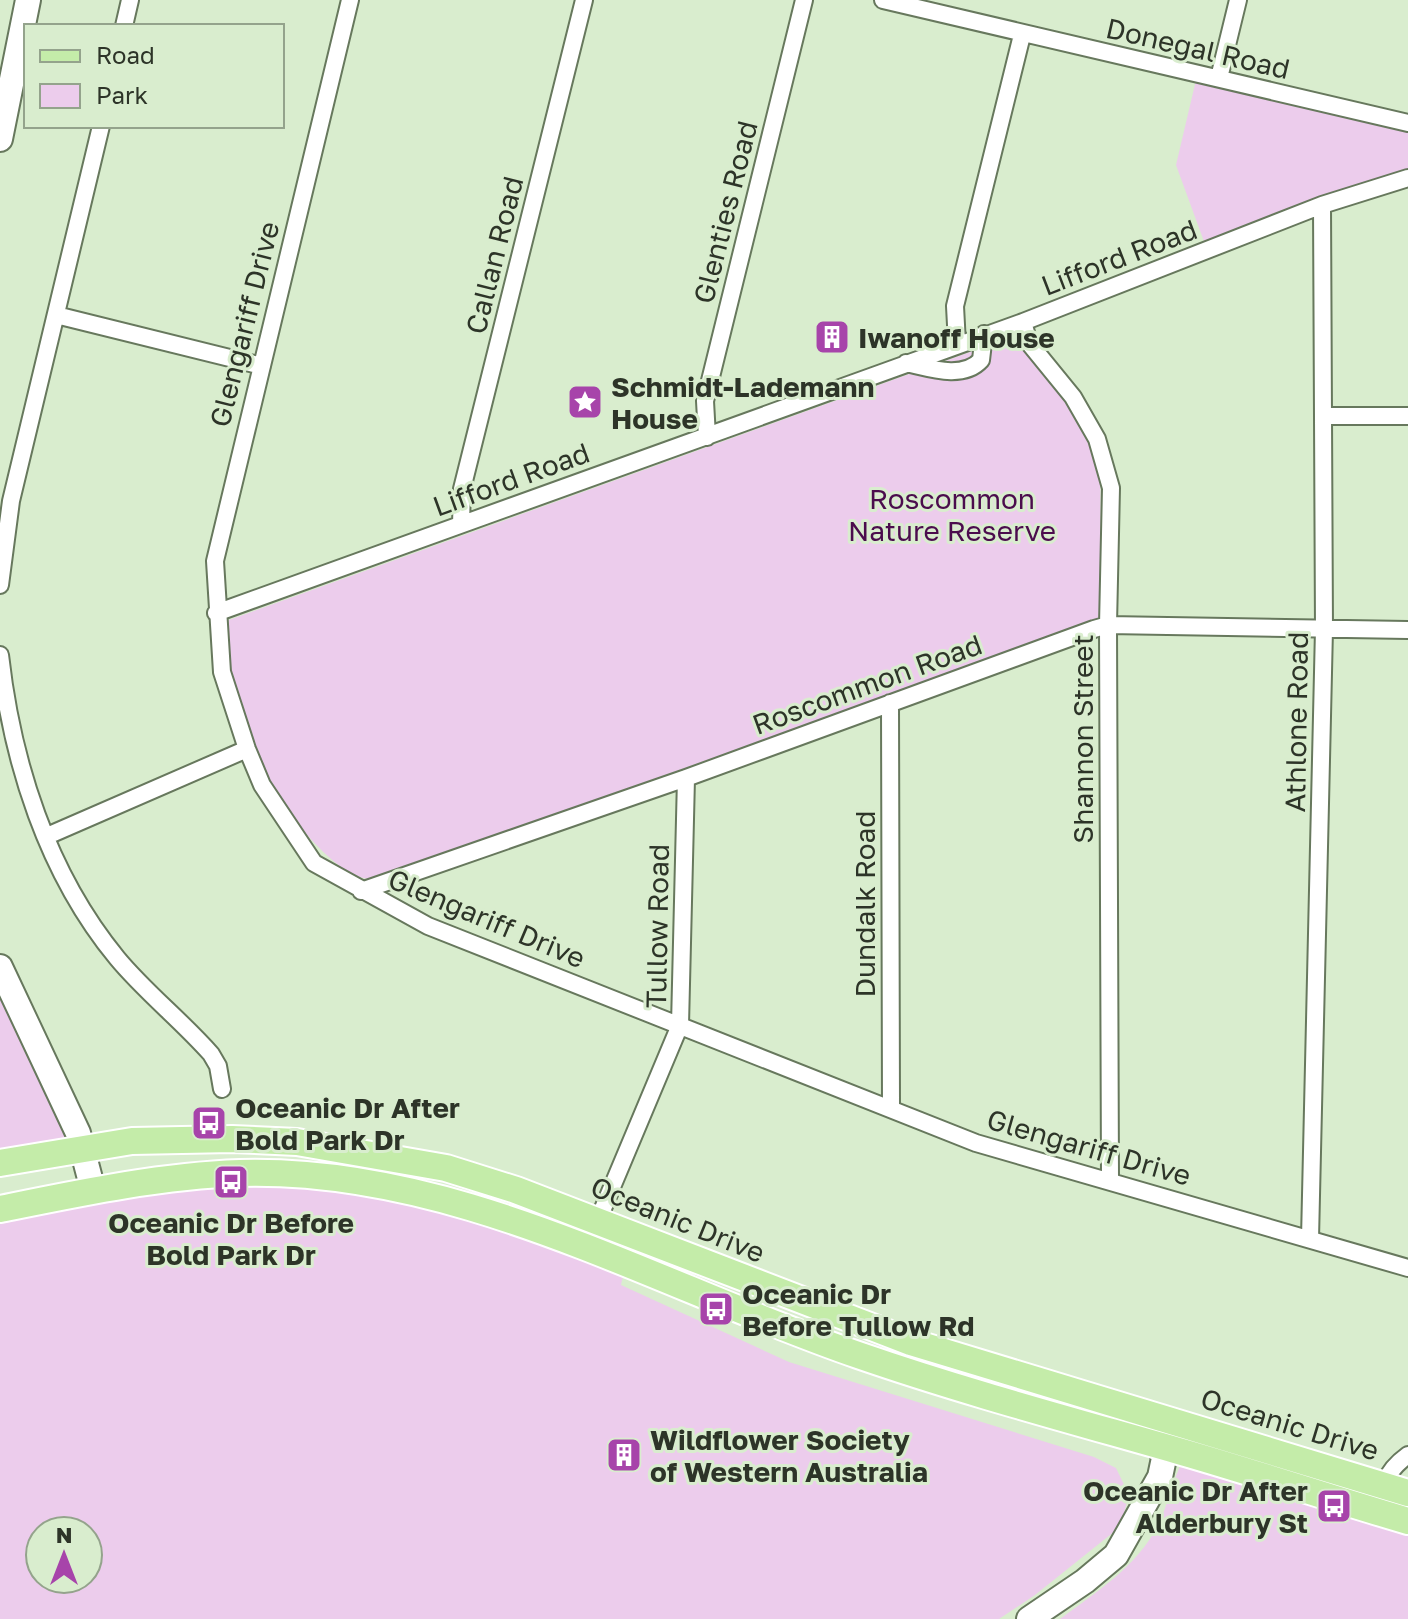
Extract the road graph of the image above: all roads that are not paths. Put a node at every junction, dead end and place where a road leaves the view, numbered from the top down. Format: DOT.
graph roads {
  1 [pos="28,0"];
  2 [pos="130,0"];
  3 [pos="350,0"];
  4 [pos="584,0"];
  5 [pos="804,0"];
  6 [pos="883,0"];
  7 [pos="1238,0"];
  8 [pos="124,24"];
  9 [pos="1022,35"];
  10 [pos="1219,78"];
  11 [pos="1408,123"];
  12 [pos="101,128"];
  13 [pos="0,139"];
  14 [pos="1408,178"];
  15 [pos="1322,205"];
  16 [pos="56,315"];
  17 [pos="1023,322"];
  18 [pos="984,334"];
  19 [pos="957,344"];
  20 [pos="906,363"];
  21 [pos="262,366"];
  22 [pos="1325,416"];
  23 [pos="1408,416"];
  24 [pos="707,437"];
  25 [pos="461,524"];
  26 [pos="0,585"];
  27 [pos="216,613"];
  28 [pos="1108,625"];
  29 [pos="1324,629"];
  30 [pos="1408,630"];
  31 [pos="0,655"];
  32 [pos="890,703"];
  33 [pos="247,749"];
  34 [pos="686,778"];
  35 [pos="47,836"];
  36 [pos="361,891"];
  37 [pos="0,967"];
  38 [pos="680,1025"];
  39 [pos="222,1089"];
  40 [pos="891,1106"];
  41 [pos="84,1147"];
  42 [pos="0,1163"];
  43 [pos="1110,1180"];
  44 [pos="93,1190"];
  45 [pos="0,1209"];
  46 [pos="598,1221"];
  47 [pos="1310,1239"];
  48 [pos="586,1249"];
  49 [pos="1408,1268"];
  50 [pos="1101,1401"];
  51 [pos="1200,1430"];
  52 [pos="1162,1447"];
  53 [pos="1408,1455"];
  54 [pos="1396,1490"];
  55 [pos="1398,1518"];
  56 [pos="1029,1619"];
  1 -- 13 [label="street"];
  2 -- 8 [label="street"];
  3 -- 21 [label="street, Glengariff Drive"];
  4 -- 25 [label="street, Callan Road"];
  5 -- 24 [label="street, Glenties Road"];
  6 -- 9 [label="street, Donegal Road"];
  7 -- 10 [label="street"];
  9 -- 10 [label="street, Donegal Road"];
  9 -- 19 [label="street"];
  10 -- 11 [label="street, Donegal Road"];
  12 -- 16 [label="street"];
  14 -- 15 [label="street, Lifford Road"];
  15 -- 17 [label="street, Lifford Road"];
  15 -- 22 [label="street, Athlone Road"];
  16 -- 21 [label="street"];
  16 -- 26 [label="street"];
  17 -- 18 [label="street, Lifford Road"];
  17 -- 28 [label="street, Shannon Street"];
  18 -- 19 [label="street, Lifford Road"];
  18 -- 20 [label="street"];
  19 -- 20 [label="street, Lifford Road"];
  20 -- 24 [label="street, Lifford Road"];
  21 -- 27 [label="street, Glengariff Drive"];
  22 -- 23 [label="street"];
  22 -- 29 [label="street, Athlone Road"];
  24 -- 25 [label="street, Lifford Road"];
  25 -- 27 [label="street, Lifford Road"];
  27 -- 33 [label="street, Glengariff Drive"];
  28 -- 29 [label="street, Roscommon Road"];
  28 -- 32 [label="street, Roscommon Road"];
  28 -- 43 [label="street, Shannon Street"];
  29 -- 30 [label="street, Roscommon Road"];
  29 -- 47 [label="street, Athlone Road"];
  31 -- 35 [label="street"];
  32 -- 34 [label="street, Roscommon Road"];
  32 -- 40 [label="street, Dundalk Road"];
  33 -- 35 [label="street"];
  33 -- 36 [label="street, Glengariff Drive"];
  34 -- 36 [label="street, Roscommon Road"];
  34 -- 38 [label="street, Tullow Road"];
  35 -- 39 [label="street"];
  36 -- 38 [label="street, Glengariff Drive"];
  37 -- 41 [label="street"];
  38 -- 40 [label="street, Glengariff Drive"];
  38 -- 46 [label="street, Tullow Road"];
  40 -- 43 [label="street, Glengariff Drive"];
  41 -- 42 [label="main road, Oceanic Drive"];
  41 -- 44 [label="street"];
  41 -- 46 [label="main road, Oceanic Drive"];
  43 -- 47 [label="street, Glengariff Drive"];
  44 -- 45 [label="main road, Oceanic Drive"];
  44 -- 48 [label="main road, Oceanic Drive"];
  46 -- 48 [label="street, Tullow Road"];
  46 -- 50 [label="main road, Oceanic Drive"];
  47 -- 49 [label="street, Glengariff Drive"];
  48 -- 52 [label="main road, Oceanic Drive"];
  50 -- 51 [label="main road, Oceanic Drive"];
  50 -- 52 [label="street"];
  51 -- 52 [label="street"];
  51 -- 54 [label="main road, Oceanic Drive"];
  52 -- 55 [label="main road, Oceanic Drive"];
  52 -- 56 [label="street"];
  53 -- 54 [label="street"];
  54 -- 55 [label="street"];
}
